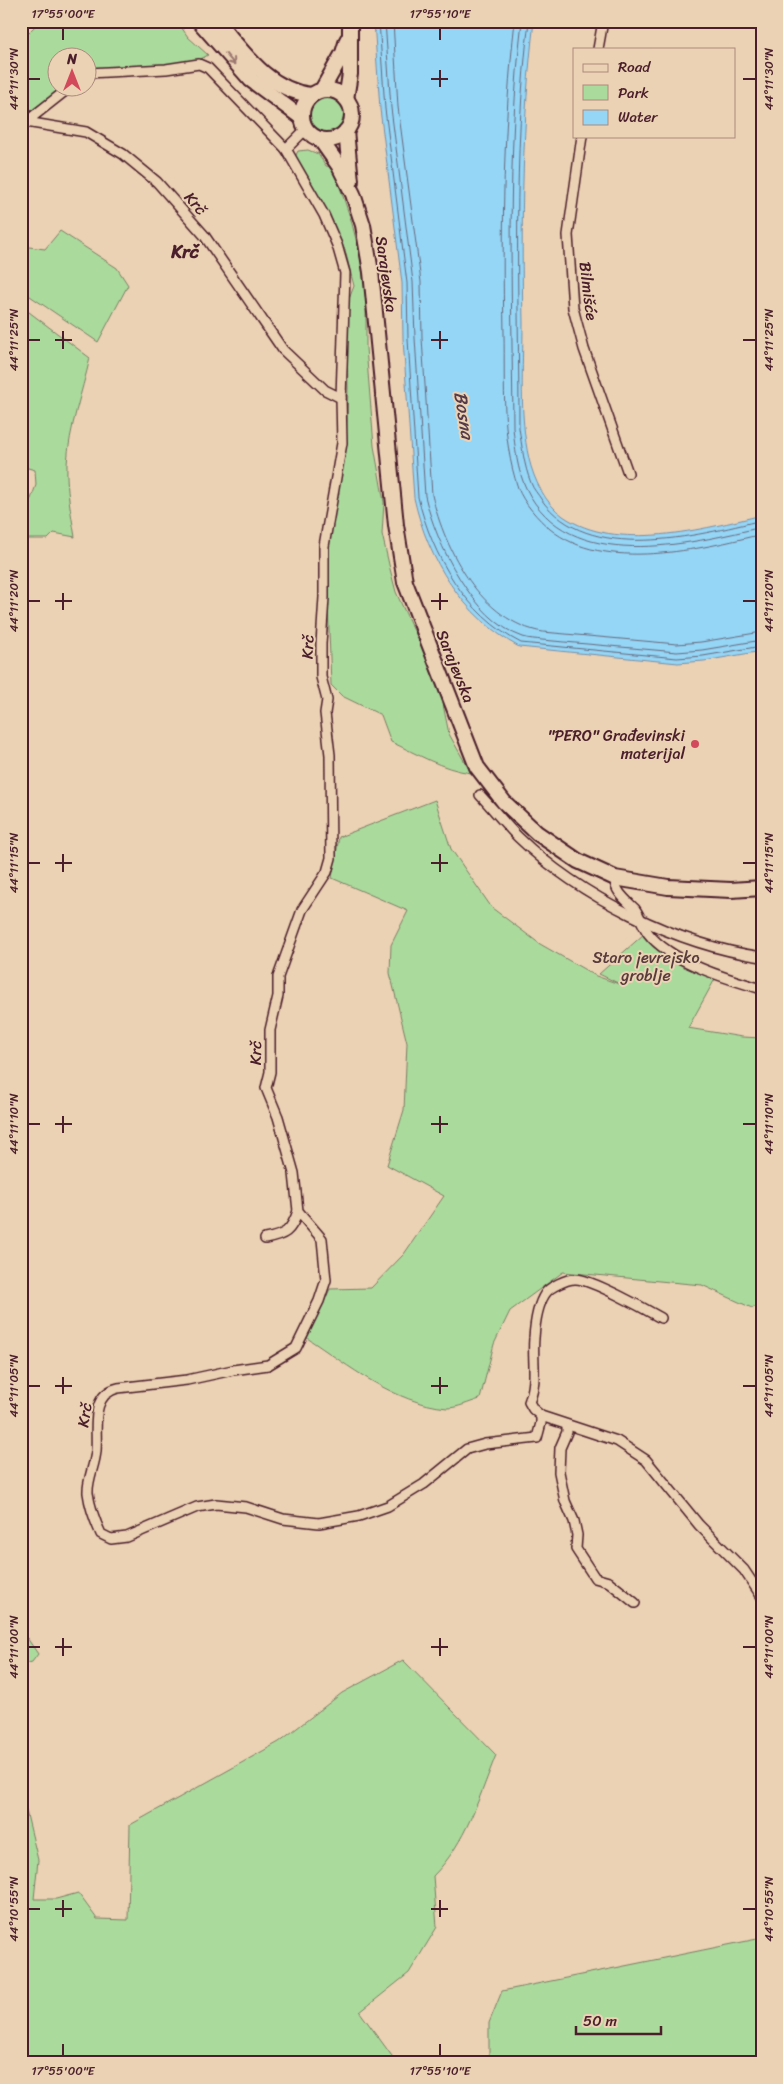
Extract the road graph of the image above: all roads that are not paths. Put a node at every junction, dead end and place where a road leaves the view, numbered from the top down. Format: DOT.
graph roads {
  1 [pos="199,21"];
  2 [pos="217,21"];
  3 [pos="602,21"];
  4 [pos="350,24"];
  5 [pos="598,48"];
  6 [pos="98,72"];
  7 [pos="317,93"];
  8 [pos="56,98"];
  9 [pos="346,98"];
  10 [pos="24,122"];
  11 [pos="304,124"];
  12 [pos="346,131"];
  13 [pos="582,138"];
  14 [pos="320,139"];
  15 [pos="286,149"];
  16 [pos="353,194"];
  17 [pos="340,398"];
  18 [pos="628,473"];
  19 [pos="480,795"];
  20 [pos="615,878"];
  21 [pos="762,888"];
  22 [pos="642,921"];
  23 [pos="762,957"];
  24 [pos="762,989"];
  25 [pos="298,1212"];
  26 [pos="265,1239"];
  27 [pos="661,1318"];
  28 [pos="541,1416"];
  29 [pos="567,1426"];
  30 [pos="762,1597"];
  31 [pos="636,1603"];
  1 -- 11 [label="main road, one-way"];
  2 -- 7 [label="main road"];
  3 -- 5 [label="street"];
  4 -- 7 [label="main road"];
  4 -- 9 [label="main road"];
  6 -- 15 [label="street, Krč"];
  7 -- 9 [label="main road"];
  7 -- 11 [label="main road"];
  8 -- 10 [label="street, Krč"];
  9 -- 12 [label="main road"];
  10 -- 17 [label="street, Krč"];
  11 -- 14 [label="main road"];
  11 -- 15 [label="street"];
  12 -- 14 [label="main road"];
  12 -- 16 [label="main road, Sarajevska"];
  13 -- 18 [label="street, Bilmišće"];
  14 -- 16 [label="main road, Sarajevska"];
  15 -- 17 [label="street, Krč"];
  16 -- 20 [label="main road, Sarajevska"];
  17 -- 25 [label="street, Krč"];
  19 -- 22 [label="street"];
  20 -- 21 [label="main road, Sarajevska"];
  20 -- 22 [label="street"];
  22 -- 23 [label="street"];
  22 -- 24 [label="street"];
  25 -- 26 [label="street"];
  25 -- 28 [label="street, Krč"];
  27 -- 28 [label="street"];
  28 -- 29 [label="street"];
  29 -- 30 [label="street"];
  29 -- 31 [label="street"];
}
